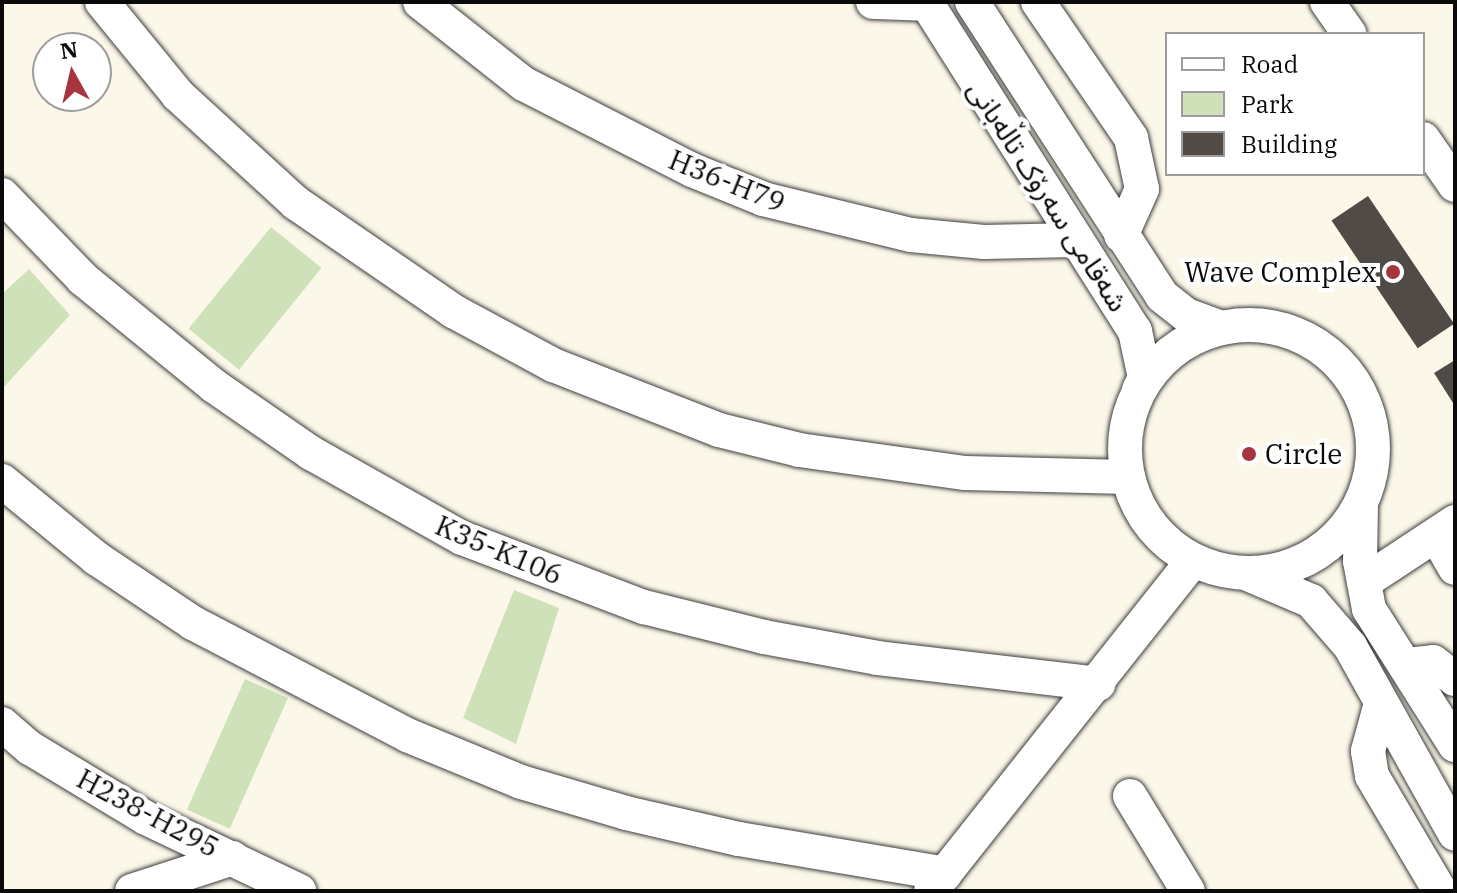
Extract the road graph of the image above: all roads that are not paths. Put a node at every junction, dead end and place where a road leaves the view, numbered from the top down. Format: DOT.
graph roads {
  1 [pos="102,2"];
  2 [pos="420,2"];
  3 [pos="873,2"];
  4 [pos="972,2"];
  5 [pos="1038,2"];
  6 [pos="1327,2"];
  7 [pos="927,3"];
  8 [pos="1348,32"];
  9 [pos="1425,142"];
  10 [pos="1455,185"];
  11 [pos="2,195"];
  12 [pos="1121,236"];
  13 [pos="1076,240"];
  14 [pos="1221,328"];
  15 [pos="1136,396"];
  16 [pos="1128,477"];
  17 [pos="2,481"];
  18 [pos="1361,504"];
  19 [pos="1445,529"];
  20 [pos="1193,560"];
  21 [pos="1455,568"];
  22 [pos="1247,573"];
  23 [pos="1364,582"];
  24 [pos="1406,665"];
  25 [pos="1455,679"];
  26 [pos="1098,684"];
  27 [pos="1381,703"];
  28 [pos="2,724"];
  29 [pos="1455,745"];
  30 [pos="1130,796"];
  31 [pos="1455,834"];
  32 [pos="233,858"];
  33 [pos="938,882"];
  34 [pos="132,891"];
  35 [pos="299,891"];
  36 [pos="1188,891"];
  37 [pos="1440,891"];
  1 -- 16 [label="street"];
  2 -- 13 [label="street, H36-H79"];
  3 -- 7 [label="street"];
  4 -- 12 [label="street, شەقامی سەرۆک تاڵەبانی"];
  5 -- 12 [label="street"];
  6 -- 8 [label="street"];
  7 -- 13 [label="street, شەقامی سەرۆک تاڵەبانی"];
  9 -- 10 [label="street"];
  11 -- 26 [label="street, K35-K106"];
  12 -- 14 [label="street, شەقامی سەرۆک تاڵەبانی"];
  13 -- 15 [label="street, شەقامی سەرۆک تاڵەبانی"];
  14 -- 15 [label="street"];
  14 -- 18 [label="street"];
  15 -- 16 [label="street"];
  16 -- 20 [label="street"];
  17 -- 33 [label="street"];
  18 -- 22 [label="street"];
  18 -- 23 [label="street"];
  19 -- 21 [label="street"];
  19 -- 23 [label="street"];
  20 -- 22 [label="street"];
  20 -- 26 [label="street"];
  22 -- 27 [label="street"];
  23 -- 24 [label="street"];
  24 -- 25 [label="street"];
  24 -- 29 [label="street"];
  26 -- 33 [label="street"];
  27 -- 31 [label="street"];
  27 -- 37 [label="street"];
  28 -- 32 [label="street, H238-H295"];
  30 -- 36 [label="street"];
  32 -- 34 [label="street"];
  32 -- 35 [label="street, H238-H295"];
}
